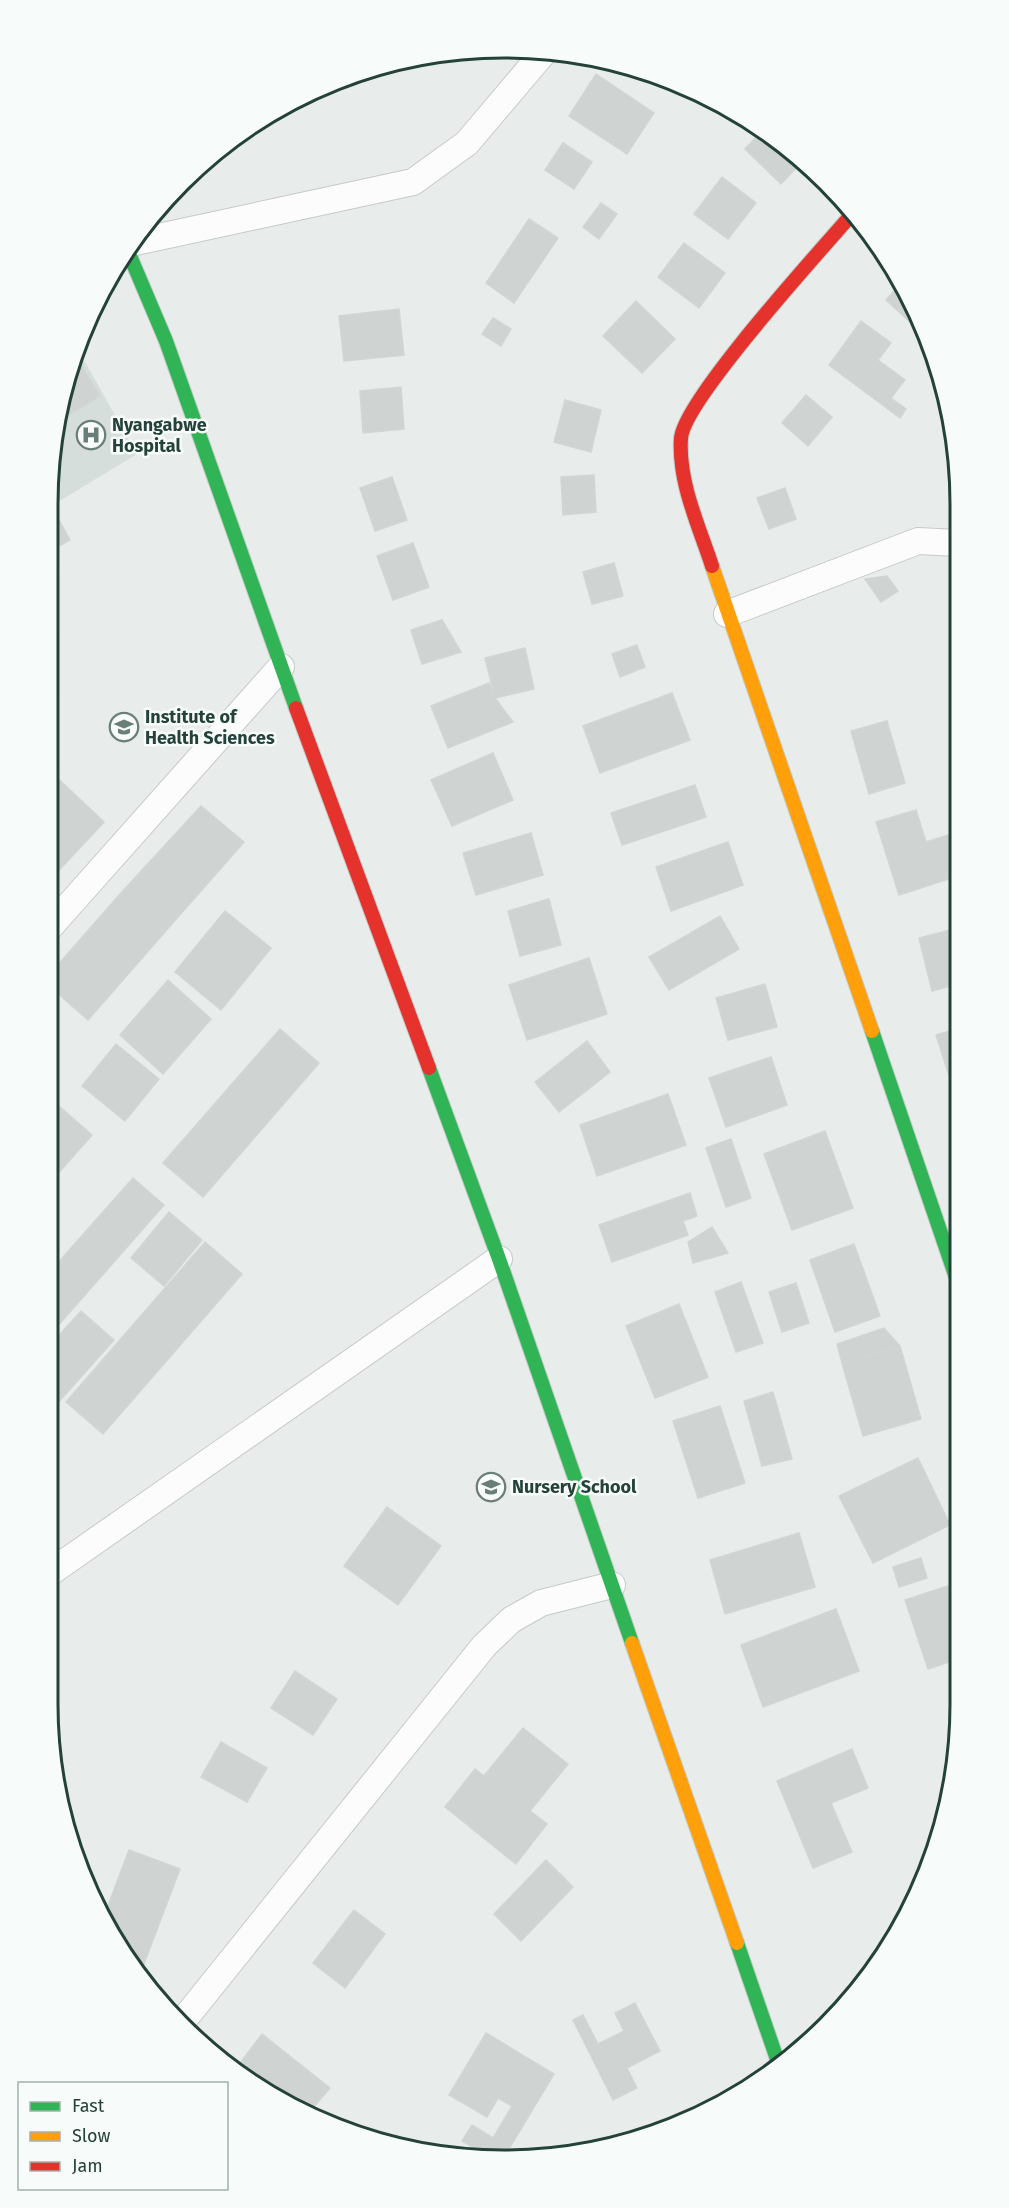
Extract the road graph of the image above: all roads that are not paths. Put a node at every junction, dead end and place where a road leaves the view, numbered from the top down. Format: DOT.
graph roads {
  1 [pos="538,59"];
  2 [pos="847,220"];
  3 [pos="146,240"];
  4 [pos="132,260"];
  5 [pos="950,543"];
  6 [pos="727,614"];
  7 [pos="281,667"];
  8 [pos="58,918"];
  9 [pos="499,1258"];
  10 [pos="950,1260"];
  11 [pos="58,1567"];
  12 [pos="612,1585"];
  13 [pos="187,2016"];
  14 [pos="776,2057"];
  1 -- 3 [label="street"];
  2 -- 6 [label="main road"];
  4 -- 7 [label="main road"];
  5 -- 6 [label="street"];
  6 -- 10 [label="main road"];
  7 -- 8 [label="street"];
  7 -- 9 [label="main road"];
  9 -- 11 [label="street"];
  9 -- 12 [label="main road"];
  12 -- 13 [label="street"];
  12 -- 14 [label="main road"];
}
